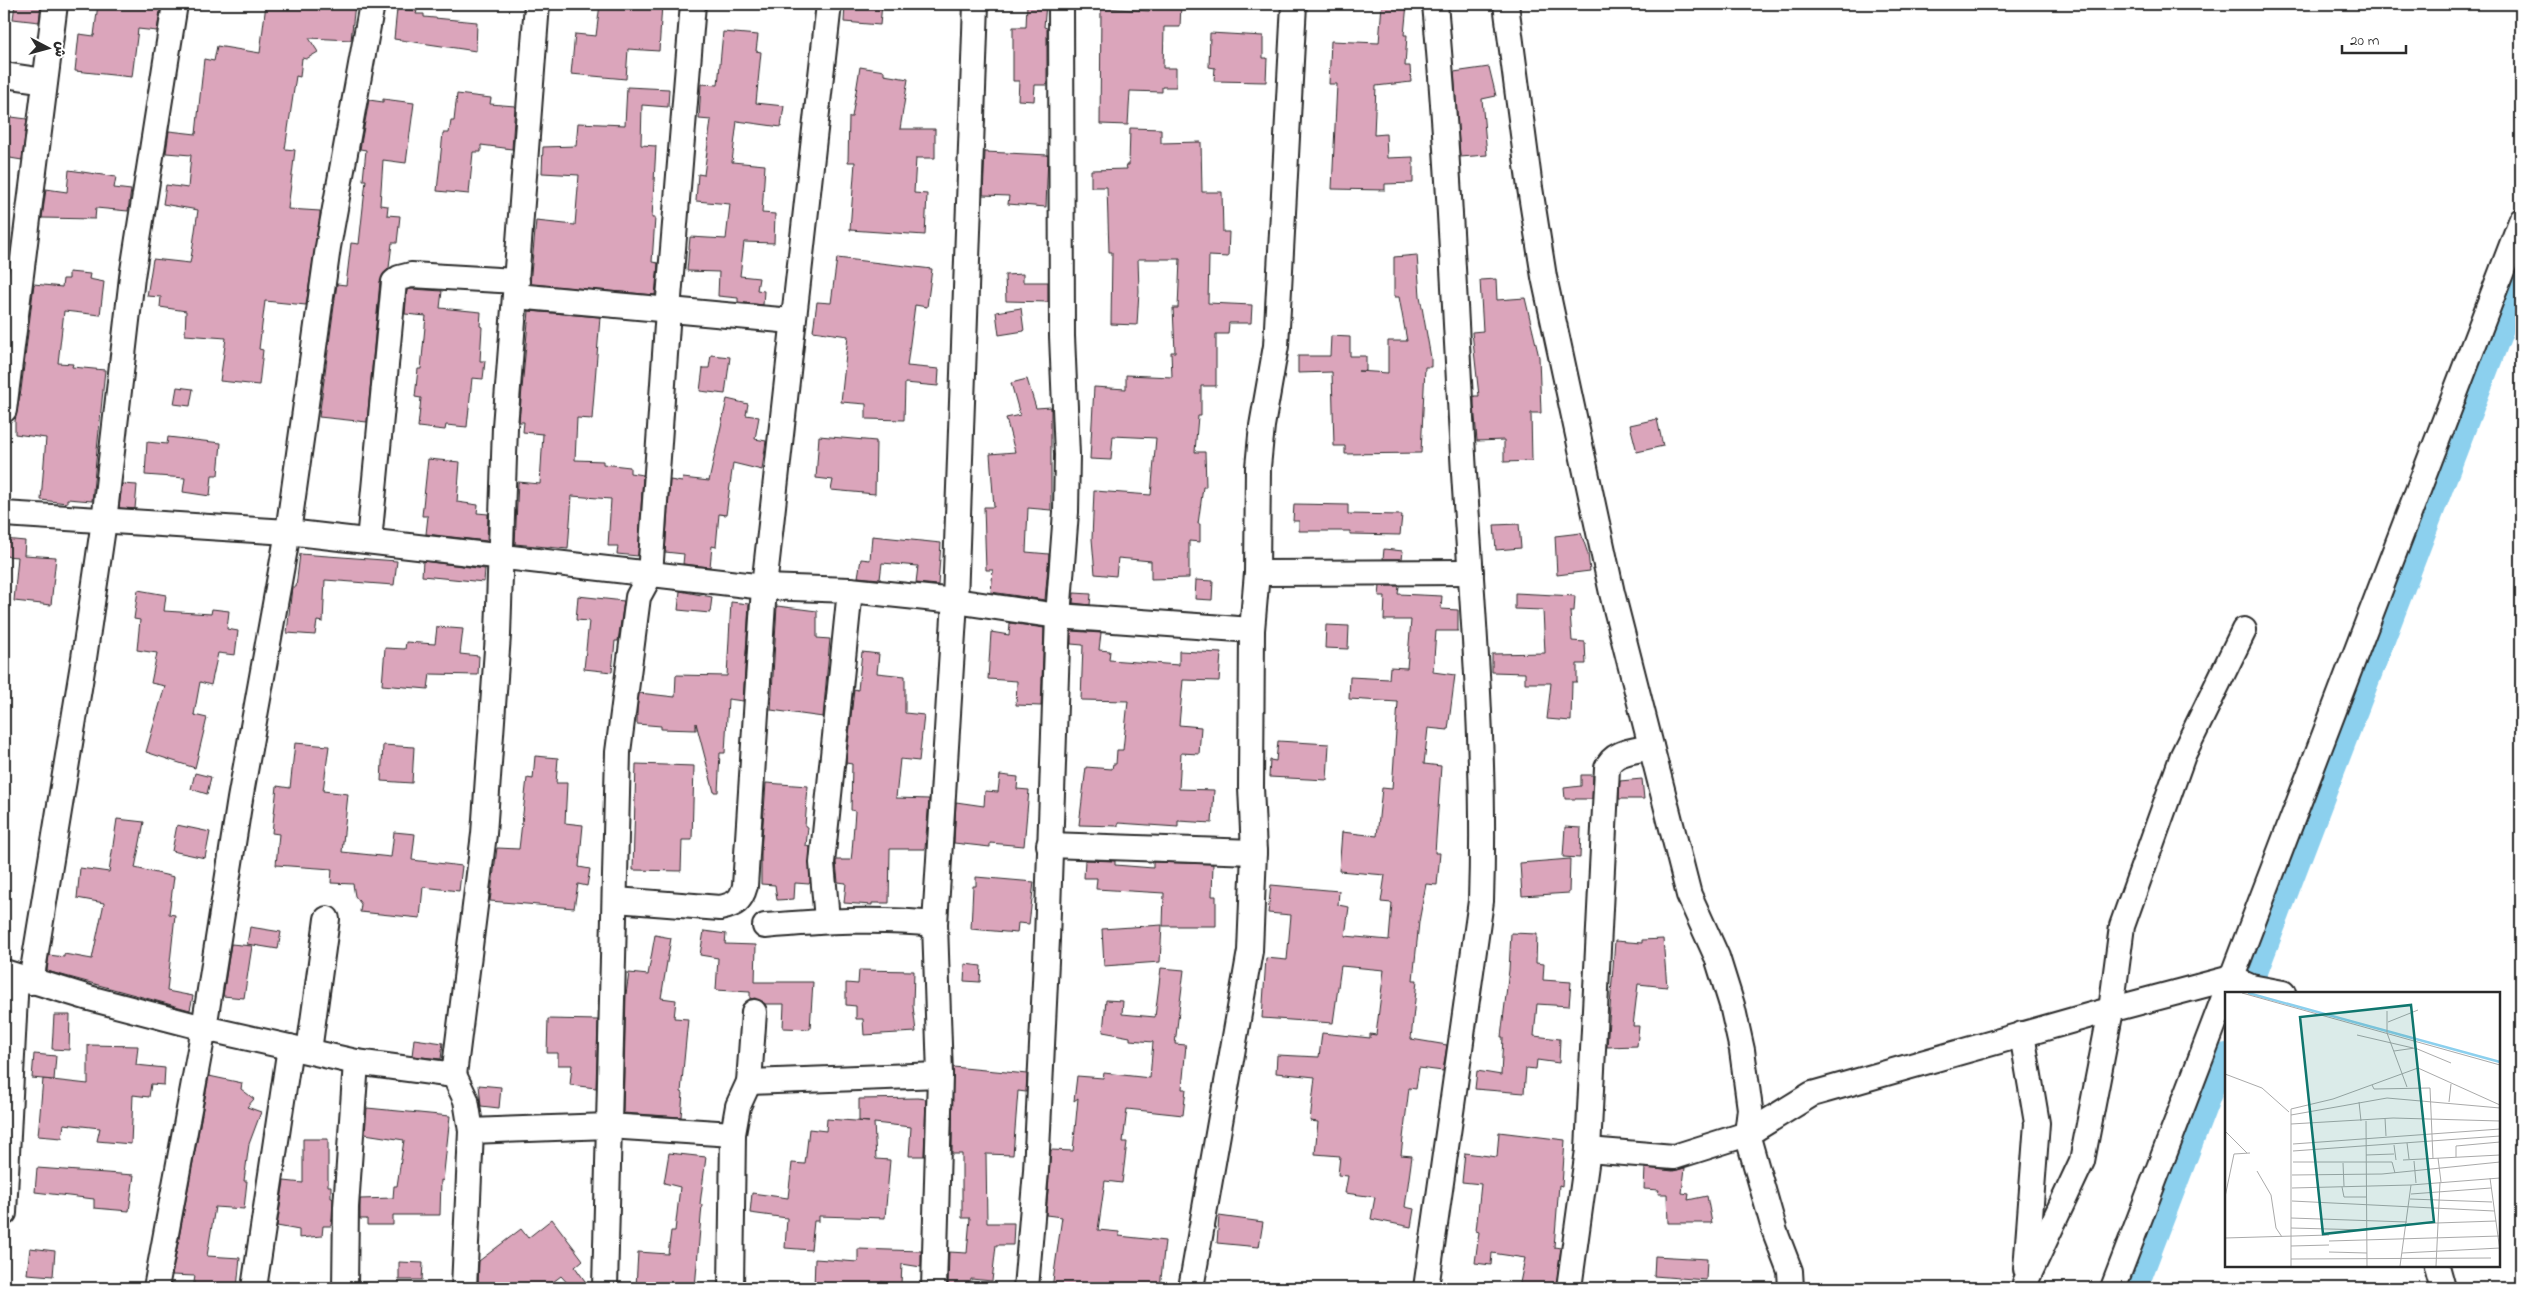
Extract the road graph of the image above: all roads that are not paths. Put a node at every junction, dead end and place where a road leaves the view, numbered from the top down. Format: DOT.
graph roads {
  1 [pos="55,4"];
  2 [pos="175,4"];
  3 [pos="372,4"];
  4 [pos="537,4"];
  5 [pos="693,4"];
  6 [pos="829,4"];
  7 [pos="976,4"];
  8 [pos="1062,4"];
  9 [pos="1294,4"];
  10 [pos="1435,4"];
  11 [pos="1506,4"];
  12 [pos="4,75"];
  13 [pos="45,81"];
  14 [pos="2521,221"];
  15 [pos="516,288"];
  16 [pos="668,310"];
  17 [pos="792,321"];
  18 [pos="4,410"];
  19 [pos="4,514"];
  20 [pos="104,521"];
  21 [pos="288,532"];
  22 [pos="369,541"];
  23 [pos="501,557"];
  24 [pos="1471,572"];
  25 [pos="1257,573"];
  26 [pos="650,575"];
  27 [pos="764,587"];
  28 [pos="850,590"];
  29 [pos="955,600"];
  30 [pos="1058,616"];
  31 [pos="1252,630"];
  32 [pos="2244,630"];
  33 [pos="1651,747"];
  34 [pos="1049,845"];
  35 [pos="1254,852"];
  36 [pos="616,900"];
  37 [pos="327,919"];
  38 [pos="827,920"];
  39 [pos="935,924"];
  40 [pos="766,926"];
  41 [pos="17,977"];
  42 [pos="2231,978"];
  43 [pos="2226,992"];
  44 [pos="2277,992"];
  45 [pos="2225,994"];
  46 [pos="2112,1010"];
  47 [pos="754,1012"];
  48 [pos="204,1028"];
  49 [pos="2022,1034"];
  50 [pos="299,1049"];
  51 [pos="356,1062"];
  52 [pos="454,1075"];
  53 [pos="940,1075"];
  54 [pos="749,1082"];
  55 [pos="608,1126"];
  56 [pos="471,1131"];
  57 [pos="733,1134"];
  58 [pos="1748,1134"];
  59 [pos="1588,1150"];
  60 [pos="4,1212"];
  61 [pos="2437,1267"];
  62 [pos="2024,1286"];
  63 [pos="156,1288"];
  64 [pos="254,1288"];
  65 [pos="344,1288"];
  66 [pos="464,1288"];
  67 [pos="605,1288"];
  68 [pos="731,1288"];
  69 [pos="934,1288"];
  70 [pos="1026,1288"];
  71 [pos="1190,1288"];
  72 [pos="1426,1288"];
  73 [pos="1569,1288"];
  74 [pos="1791,1288"];
  75 [pos="2113,1288"];
  76 [pos="2443,1288"];
  1 -- 13 [label="street"];
  2 -- 20 [label="street"];
  3 -- 21 [label="street"];
  4 -- 15 [label="street"];
  5 -- 16 [label="street"];
  6 -- 17 [label="street"];
  7 -- 29 [label="street"];
  8 -- 30 [label="street"];
  9 -- 25 [label="street"];
  10 -- 24 [label="street"];
  11 -- 33 [label="street"];
  12 -- 13 [label="street"];
  13 -- 18 [label="street"];
  14 -- 42 [label="street"];
  15 -- 16 [label="street"];
  15 -- 22 [label="street"];
  15 -- 23 [label="street"];
  16 -- 17 [label="street"];
  16 -- 26 [label="street"];
  17 -- 27 [label="street"];
  19 -- 20 [label="street"];
  20 -- 21 [label="street"];
  20 -- 41 [label="street"];
  21 -- 22 [label="street"];
  21 -- 48 [label="street"];
  22 -- 23 [label="street"];
  23 -- 26 [label="street"];
  23 -- 52 [label="street"];
  24 -- 25 [label="street"];
  24 -- 72 [label="street"];
  25 -- 31 [label="street"];
  26 -- 27 [label="street"];
  26 -- 36 [label="street"];
  27 -- 28 [label="street"];
  27 -- 36 [label="street"];
  28 -- 29 [label="street"];
  28 -- 38 [label="street"];
  29 -- 30 [label="street"];
  29 -- 39 [label="street"];
  30 -- 31 [label="street"];
  30 -- 34 [label="street"];
  31 -- 35 [label="street"];
  32 -- 46 [label="street"];
  33 -- 58 [label="street"];
  33 -- 59 [label="street"];
  34 -- 35 [label="street"];
  34 -- 70 [label="street"];
  35 -- 71 [label="street"];
  36 -- 55 [label="street"];
  37 -- 50 [label="street"];
  38 -- 39 [label="street"];
  38 -- 40 [label="street"];
  39 -- 53 [label="street"];
  41 -- 48 [label="street"];
  41 -- 60 [label="street"];
  42 -- 43 [label="street"];
  42 -- 44 [label="street"];
  42 -- 46 [label="street"];
  45 -- 75 [label="street"];
  46 -- 49 [label="street"];
  46 -- 62 [label="street"];
  47 -- 54 [label="street"];
  48 -- 50 [label="street"];
  48 -- 63 [label="street"];
  49 -- 58 [label="street"];
  49 -- 62 [label="street"];
  50 -- 51 [label="street"];
  50 -- 64 [label="street"];
  51 -- 52 [label="street"];
  51 -- 65 [label="street"];
  52 -- 56 [label="street"];
  53 -- 54 [label="street"];
  53 -- 69 [label="street"];
  54 -- 57 [label="street"];
  55 -- 56 [label="street"];
  55 -- 57 [label="street"];
  55 -- 67 [label="street"];
  56 -- 66 [label="street"];
  57 -- 68 [label="street"];
  58 -- 59 [label="street"];
  58 -- 74 [label="street"];
  59 -- 73 [label="street"];
  61 -- 76 [label="street"];
}
